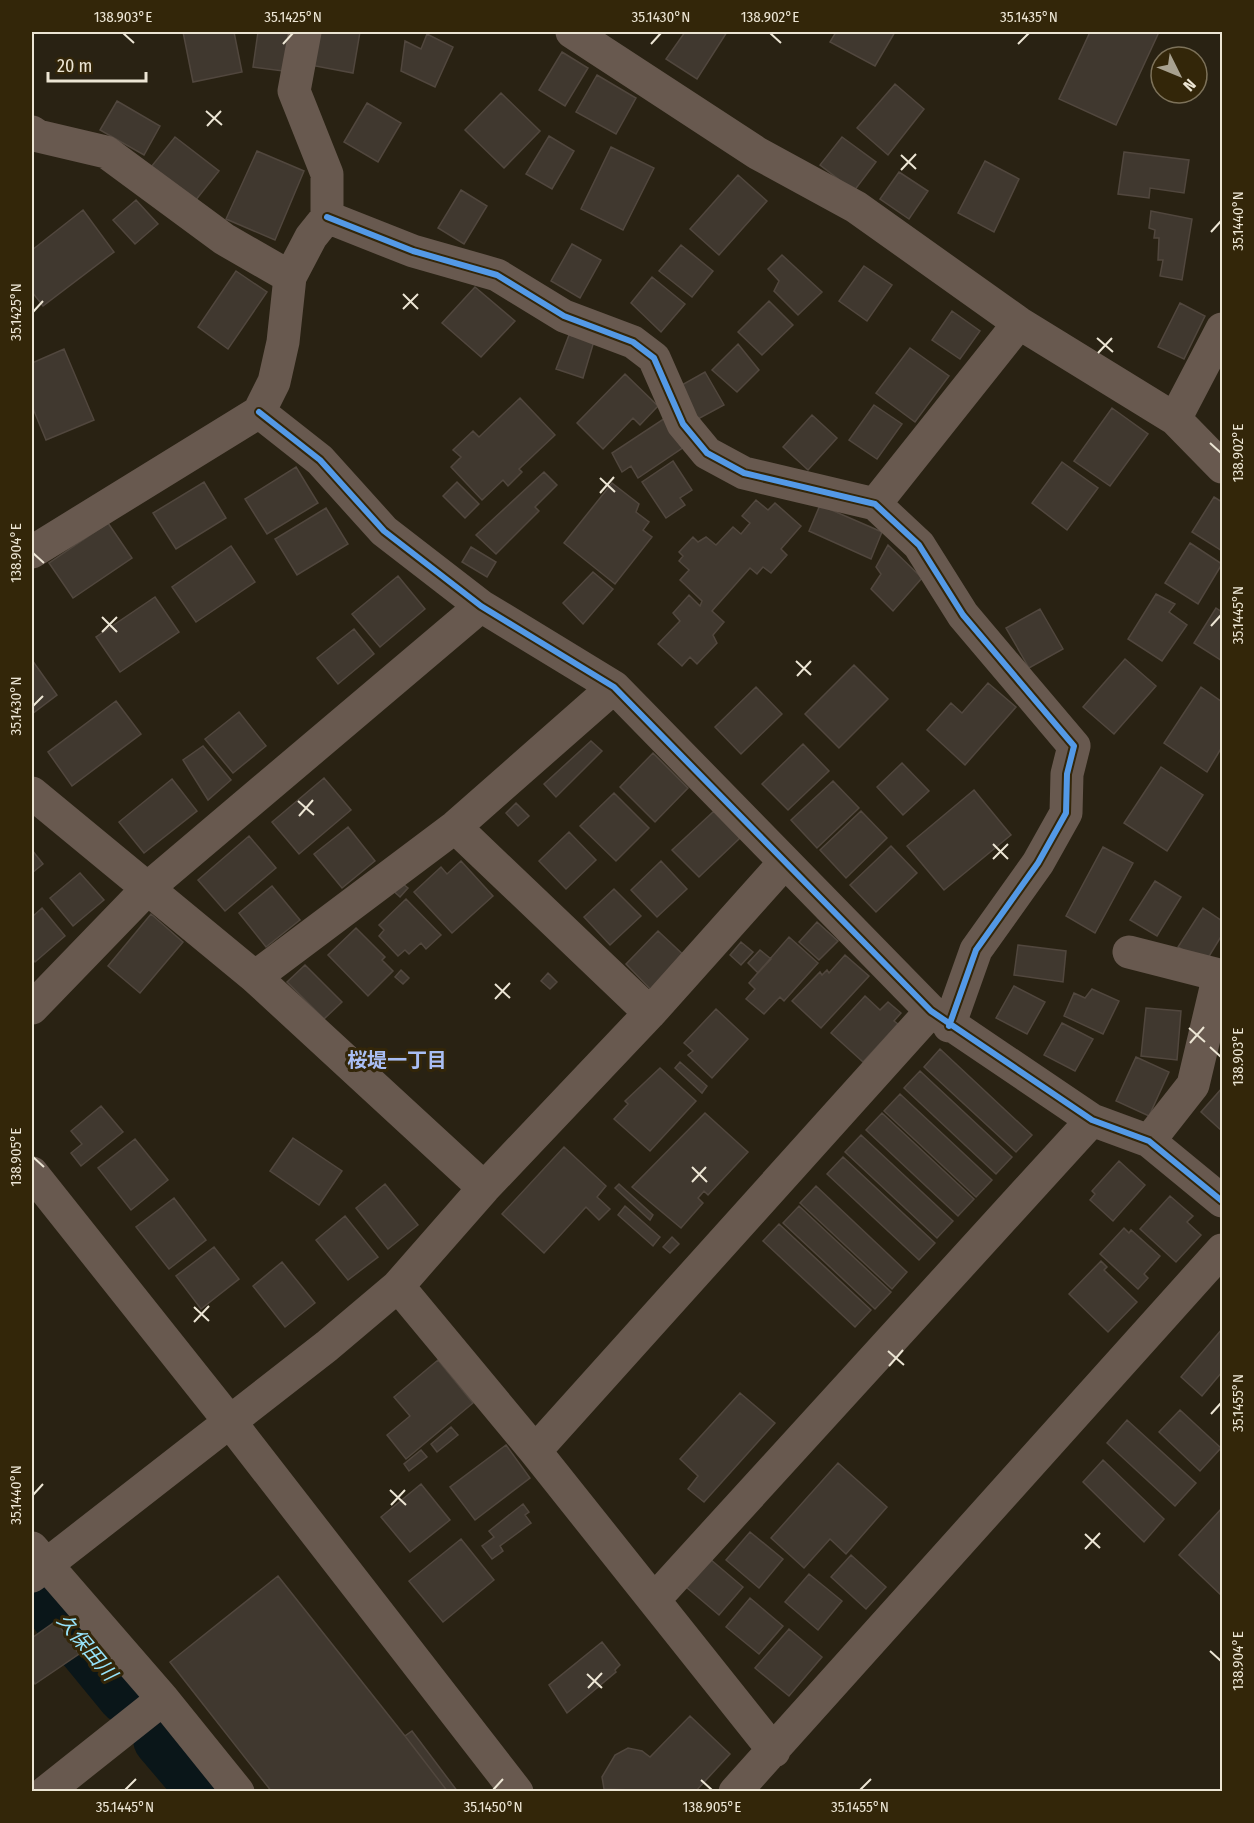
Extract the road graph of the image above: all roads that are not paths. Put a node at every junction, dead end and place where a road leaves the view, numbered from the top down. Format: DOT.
graph roads {
  1 [pos="305,32"];
  2 [pos="572,32"];
  3 [pos="32,132"];
  4 [pos="327,217"];
  5 [pos="290,277"];
  6 [pos="1019,323"];
  7 [pos="1222,328"];
  8 [pos="260,412"];
  9 [pos="1175,419"];
  10 [pos="1222,467"];
  11 [pos="875,504"];
  12 [pos="32,552"];
  13 [pos="481,606"];
  14 [pos="614,687"];
  15 [pos="32,793"];
  16 [pos="455,827"];
  17 [pos="785,862"];
  18 [pos="149,887"];
  19 [pos="1129,952"];
  20 [pos="255,977"];
  21 [pos="32,1008"];
  22 [pos="650,1013"];
  23 [pos="940,1018"];
  24 [pos="1092,1119"];
  25 [pos="1149,1141"];
  26 [pos="32,1173"];
  27 [pos="484,1188"];
  28 [pos="1222,1201"];
  29 [pos="1222,1250"];
  30 [pos="398,1287"];
  31 [pos="230,1422"];
  32 [pos="535,1451"];
  33 [pos="36,1563"];
  34 [pos="654,1600"];
  35 [pos="163,1699"];
  36 [pos="774,1751"];
  37 [pos="46,1791"];
  38 [pos="238,1791"];
  39 [pos="517,1791"];
  40 [pos="735,1791"];
  1 -- 4 [label="street"];
  2 -- 6 [label="street"];
  3 -- 5 [label="street"];
  4 -- 5 [label="street"];
  4 -- 11 [label="street"];
  5 -- 8 [label="street"];
  6 -- 9 [label="street"];
  6 -- 11 [label="street"];
  7 -- 9 [label="street"];
  8 -- 12 [label="street"];
  8 -- 13 [label="street"];
  9 -- 10 [label="street"];
  11 -- 23 [label="street"];
  13 -- 14 [label="street"];
  13 -- 18 [label="street"];
  14 -- 16 [label="street"];
  14 -- 17 [label="street"];
  15 -- 18 [label="street"];
  16 -- 20 [label="street"];
  16 -- 22 [label="street"];
  17 -- 22 [label="street"];
  17 -- 23 [label="street"];
  18 -- 20 [label="street"];
  18 -- 21 [label="street"];
  19 -- 25 [label="street"];
  20 -- 27 [label="street"];
  22 -- 27 [label="street"];
  23 -- 24 [label="street"];
  23 -- 32 [label="street"];
  24 -- 25 [label="street"];
  24 -- 34 [label="street"];
  25 -- 28 [label="street"];
  26 -- 31 [label="street"];
  27 -- 30 [label="street"];
  29 -- 36 [label="street"];
  30 -- 31 [label="street"];
  30 -- 32 [label="street"];
  31 -- 33 [label="street"];
  31 -- 39 [label="street"];
  32 -- 34 [label="street"];
  33 -- 35 [label="street"];
  34 -- 36 [label="street"];
  35 -- 37 [label="street"];
  35 -- 38 [label="street"];
  36 -- 40 [label="street"];
}
